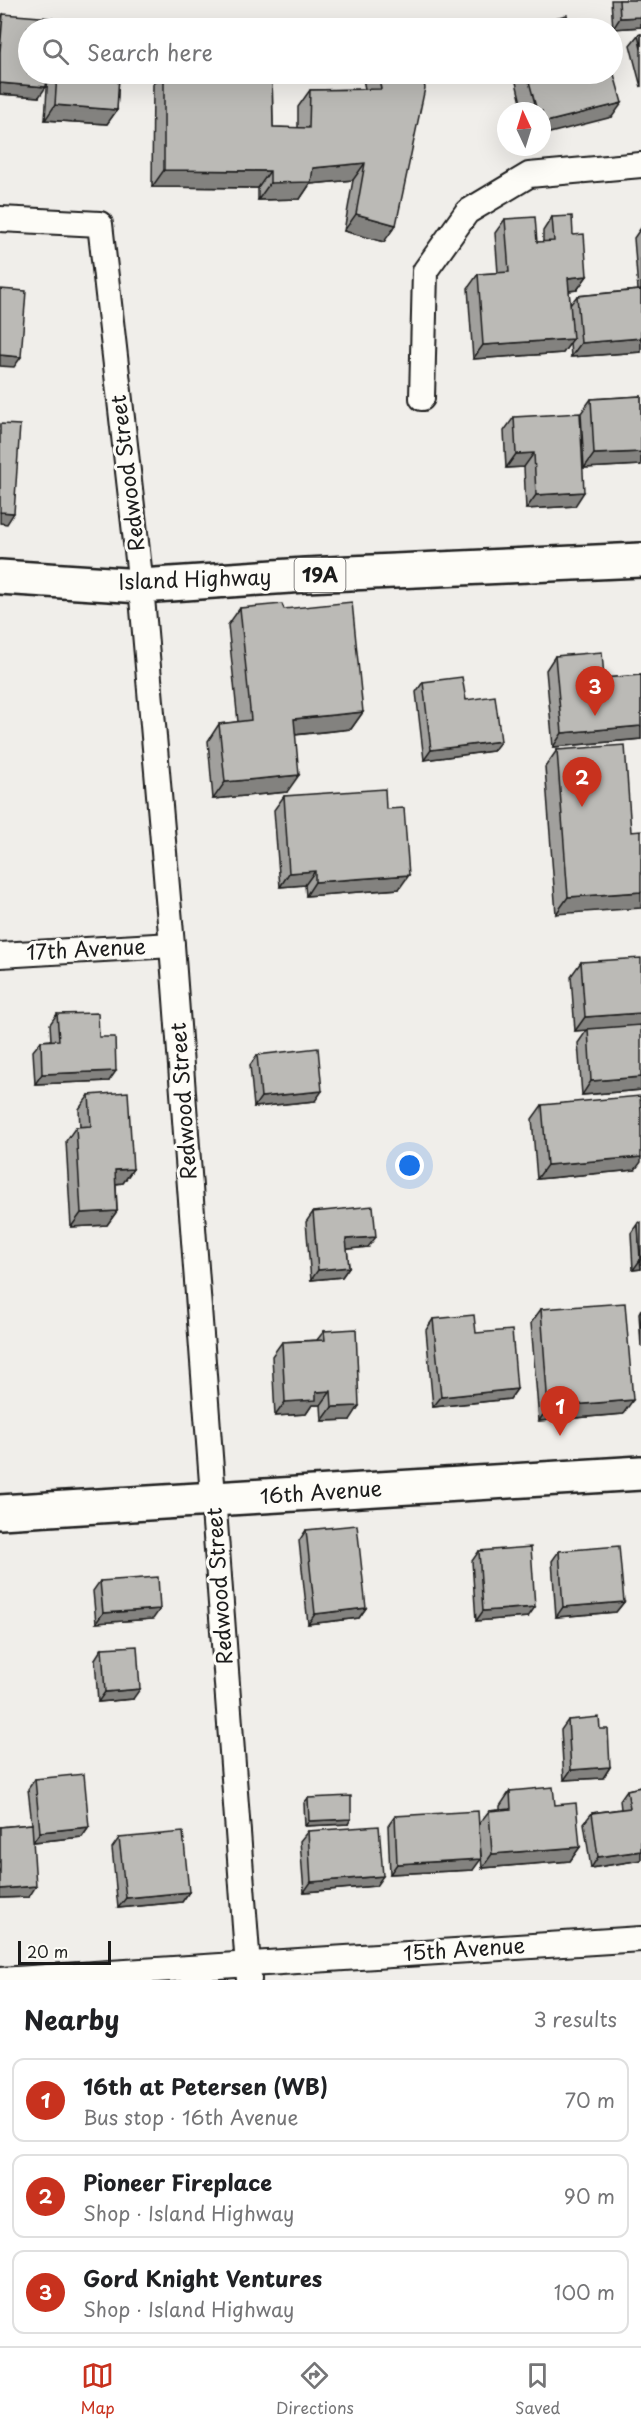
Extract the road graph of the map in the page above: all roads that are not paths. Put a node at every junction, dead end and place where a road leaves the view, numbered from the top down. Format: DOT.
graph roads {
  1 [pos="641,165"];
  2 [pos="0,219"];
  3 [pos="422,398"];
  4 [pos="641,560"];
  5 [pos="0,577"];
  6 [pos="141,586"];
  7 [pos="172,945"];
  8 [pos="0,955"];
  9 [pos="641,1473"];
  10 [pos="213,1500"];
  11 [pos="0,1512"];
  12 [pos="641,1939"];
  13 [pos="248,1972"];
  14 [pos="0,1980"];
  1 -- 3 [label="street"];
  2 -- 6 [label="street, Redwood Street"];
  4 -- 6 [label="main road, Island Highway / 19A"];
  5 -- 6 [label="main road, Island Highway / 19A"];
  6 -- 7 [label="street, Redwood Street"];
  7 -- 8 [label="street, 17th Avenue"];
  7 -- 10 [label="street, Redwood Street"];
  9 -- 10 [label="main road, 16th Avenue"];
  10 -- 11 [label="main road, 16th Avenue"];
  10 -- 13 [label="street, Redwood Street"];
  12 -- 13 [label="street, 15th Avenue"];
  13 -- 14 [label="street, 15th Avenue"];
}
